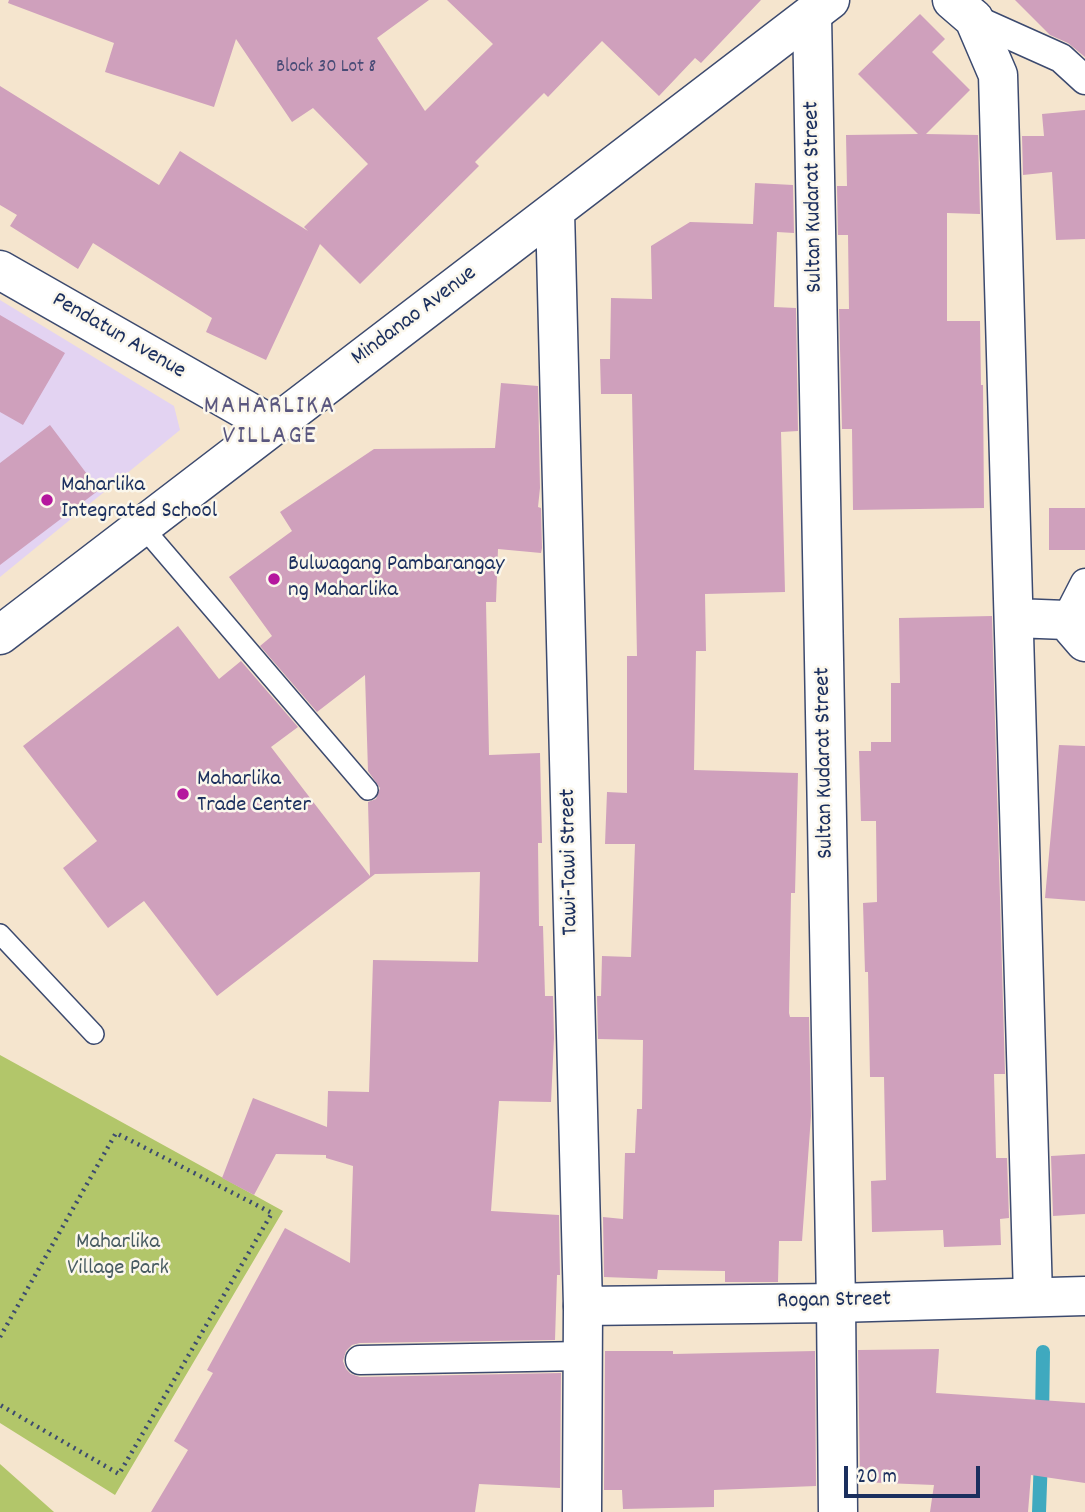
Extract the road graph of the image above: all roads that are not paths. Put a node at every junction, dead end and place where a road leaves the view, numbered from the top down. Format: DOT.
graph roads {
  1 [pos="821,7"];
  2 [pos="963,10"];
  3 [pos="1085,80"];
  4 [pos="555,211"];
  5 [pos="0,270"];
  6 [pos="272,425"];
  7 [pos="141,525"];
  8 [pos="1085,583"];
  9 [pos="1015,618"];
  10 [pos="1075,631"];
  11 [pos="0,635"];
  12 [pos="368,790"];
  13 [pos="0,934"];
  14 [pos="94,1034"];
  15 [pos="1085,1296"];
  16 [pos="1033,1297"];
  17 [pos="836,1303"];
  18 [pos="583,1306"];
  19 [pos="583,1356"];
  20 [pos="360,1360"];
  21 [pos="582,1512"];
  22 [pos="838,1512"];
  1 -- 4 [label="street, Mindanao Avenue"];
  1 -- 17 [label="street, Sultan Kudarat Street"];
  2 -- 3 [label="street"];
  2 -- 9 [label="street"];
  4 -- 6 [label="street, Mindanao Avenue"];
  4 -- 18 [label="street, Tawi-Tawi Street"];
  5 -- 6 [label="street, Pendatun Avenue"];
  6 -- 7 [label="street, Mindanao Avenue"];
  7 -- 11 [label="street, Mindanao Avenue"];
  7 -- 12 [label="lane"];
  8 -- 10 [label="street"];
  9 -- 10 [label="street"];
  9 -- 16 [label="street"];
  13 -- 14 [label="lane"];
  15 -- 16 [label="street, Rogan Street"];
  16 -- 17 [label="street, Rogan Street"];
  17 -- 18 [label="street, Rogan Street"];
  17 -- 22 [label="street, Sultan Kudarat Street"];
  18 -- 19 [label="street, Tawi-Tawi Street"];
  19 -- 20 [label="street"];
  19 -- 21 [label="street, Tawi-Tawi Street"];
}
